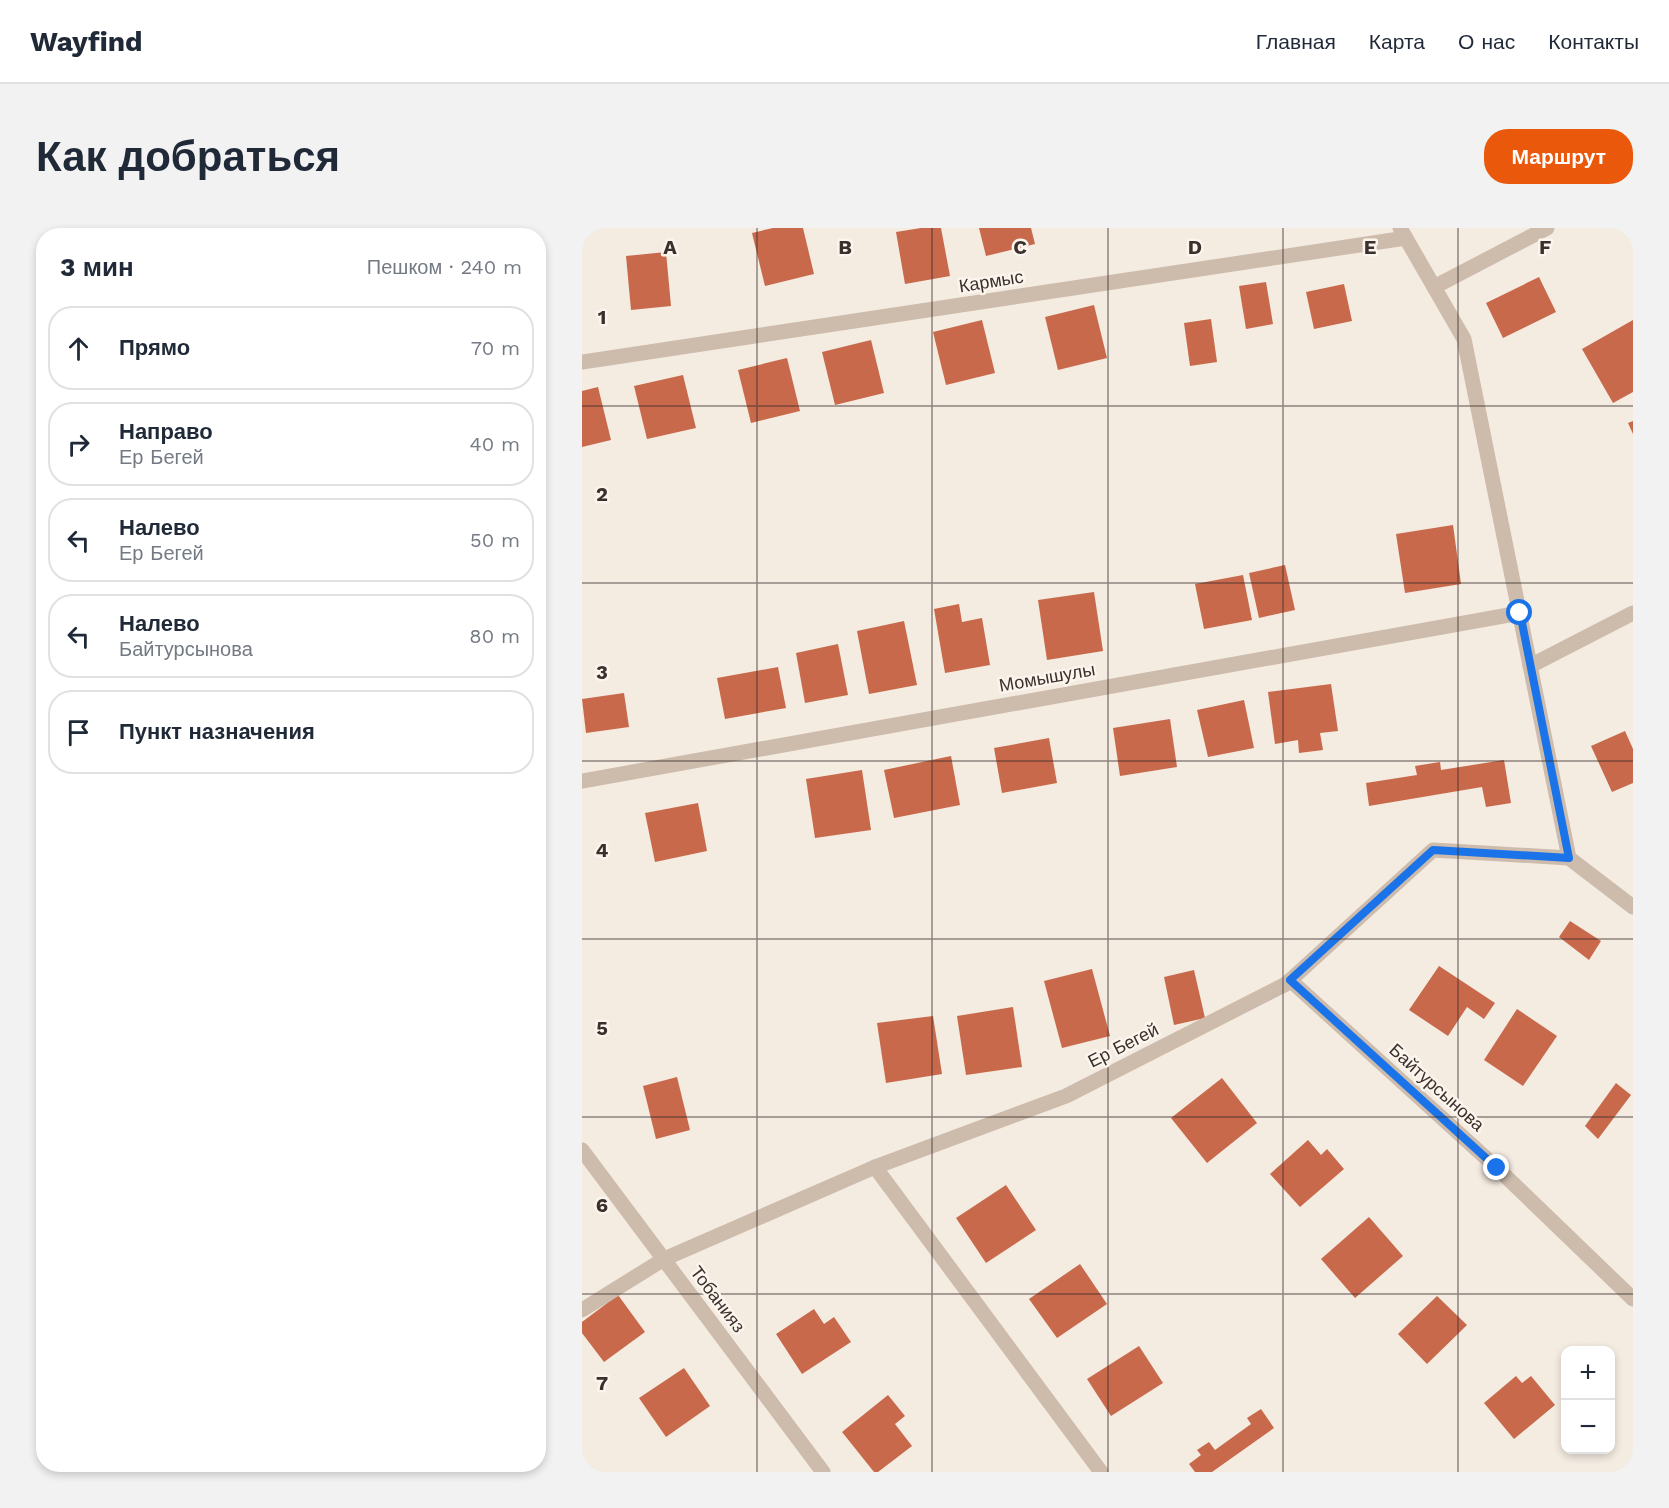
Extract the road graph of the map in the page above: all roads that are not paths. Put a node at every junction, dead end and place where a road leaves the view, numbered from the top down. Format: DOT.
graph roads {
  1 [pos="1547,228"];
  2 [pos="1403,233"];
  3 [pos="1434,287"];
  4 [pos="582,362"];
  5 [pos="1520,613"];
  6 [pos="1633,613"];
  7 [pos="1530,666"];
  8 [pos="582,781"];
  9 [pos="1569,858"];
  10 [pos="1633,906"];
  11 [pos="1290,980"];
  12 [pos="582,1150"];
  13 [pos="875,1167"];
  14 [pos="664,1259"];
  15 [pos="1633,1299"];
  16 [pos="582,1310"];
  17 [pos="823,1472"];
  18 [pos="1101,1472"];
  1 -- 3 [label="street"];
  2 -- 3 [label="street"];
  2 -- 4 [label="street, Кармыс"];
  3 -- 5 [label="street"];
  5 -- 7 [label="street"];
  5 -- 8 [label="street, Момышулы"];
  6 -- 7 [label="street"];
  7 -- 9 [label="street"];
  9 -- 10 [label="street"];
  9 -- 11 [label="street, Ер Бегей"];
  11 -- 13 [label="street, Ер Бегей"];
  11 -- 15 [label="street, Байтурсынова"];
  12 -- 14 [label="street, Тобанияз"];
  13 -- 14 [label="street, Ер Бегей"];
  13 -- 18 [label="street"];
  14 -- 16 [label="street, Ер Бегей"];
  14 -- 17 [label="street, Тобанияз"];
}
